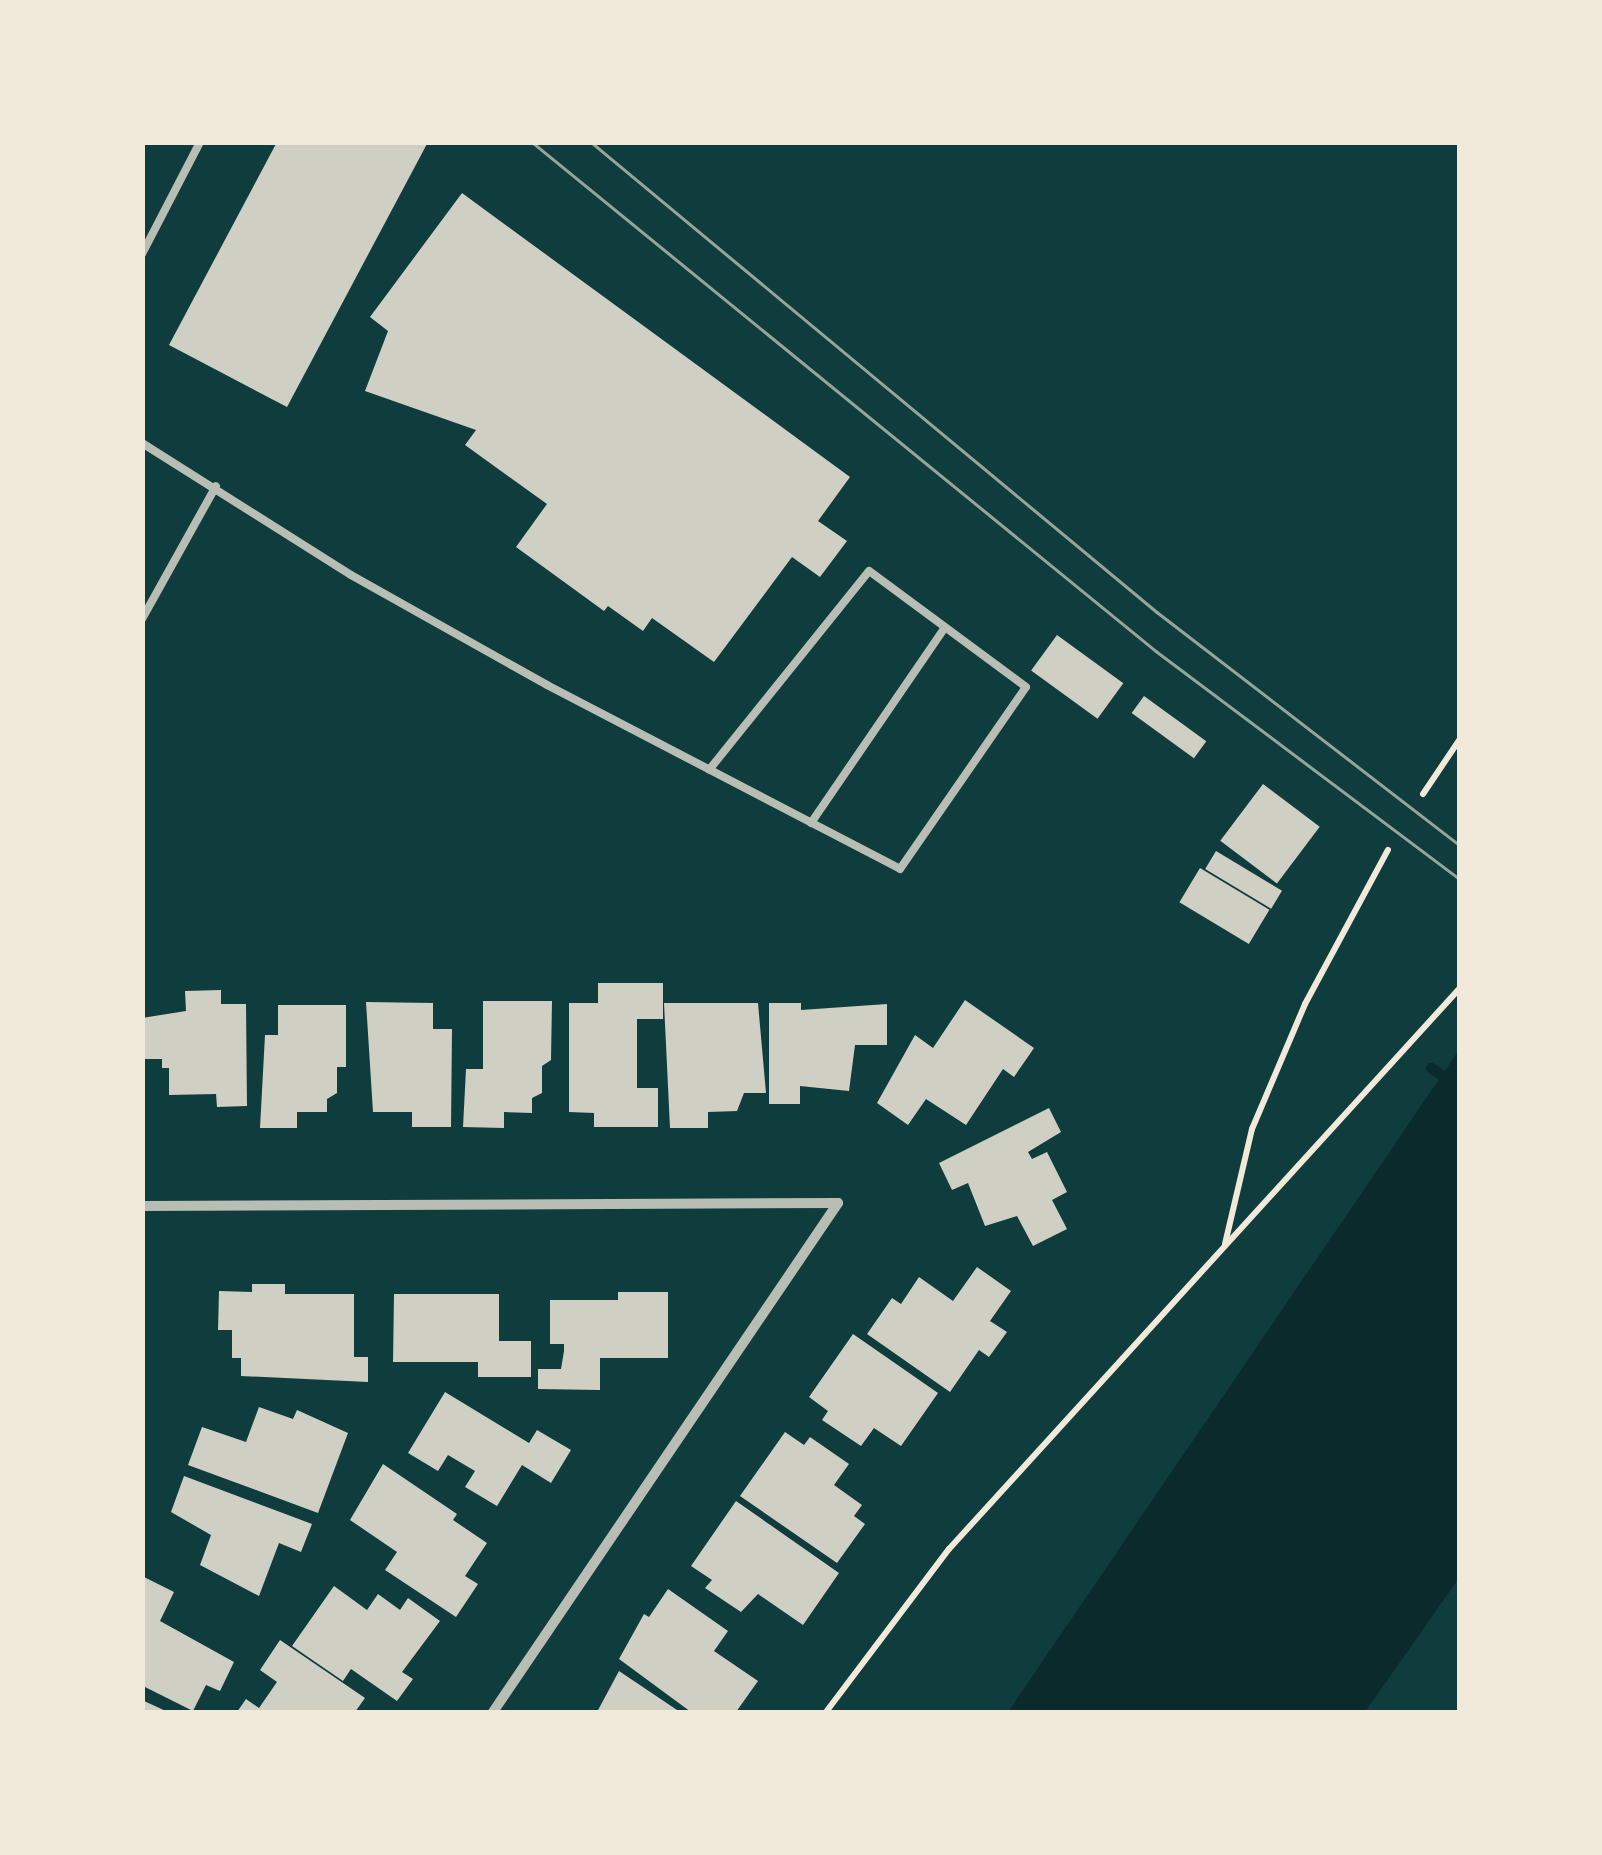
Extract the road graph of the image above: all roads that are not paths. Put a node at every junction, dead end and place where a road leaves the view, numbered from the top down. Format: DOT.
graph roads {
  1 [pos="200,142"];
  2 [pos="142,254"];
  3 [pos="142,443"];
  4 [pos="216,486"];
  5 [pos="142,619"];
  6 [pos="945,627"];
  7 [pos="710,770"];
  8 [pos="811,823"];
  9 [pos="142,1206"];
  10 [pos="493,1712"];
  1 -- 2 [label="lane"];
  3 -- 4 [label="lane"];
  4 -- 5 [label="lane"];
  4 -- 7 [label="lane"];
  6 -- 7 [label="lane"];
  6 -- 8 [label="lane"];
  6 -- 8 [label="lane"];
  7 -- 8 [label="lane"];
  9 -- 10 [label="street"];
}
